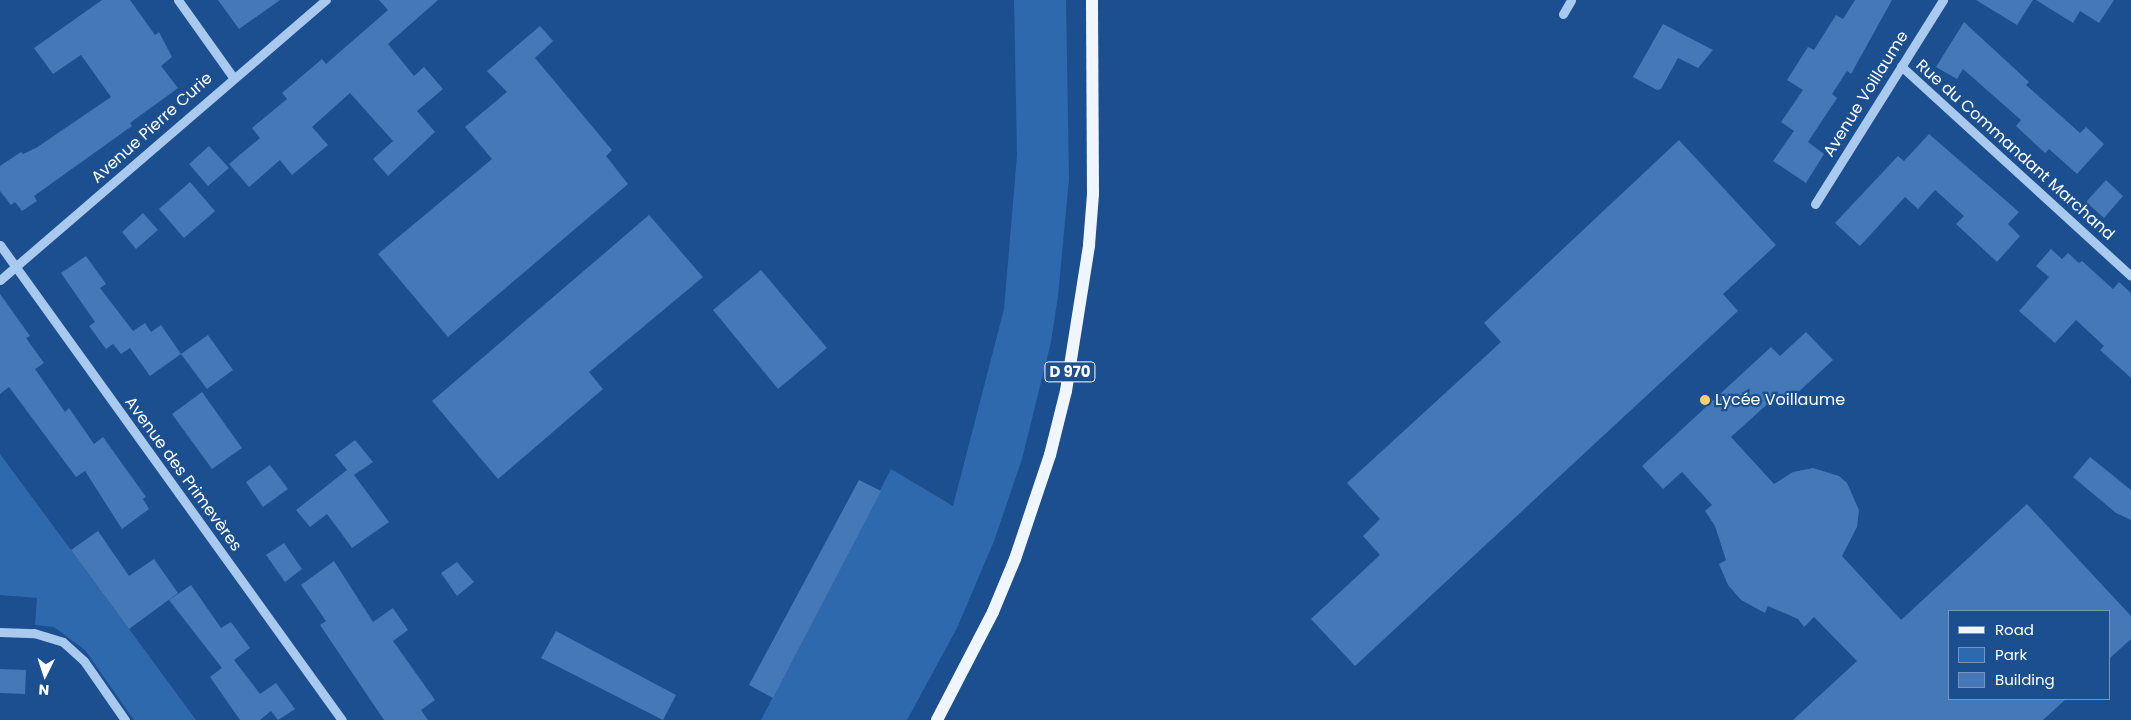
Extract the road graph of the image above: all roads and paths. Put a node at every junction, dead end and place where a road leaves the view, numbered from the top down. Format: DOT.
graph roads {
  1 [pos="178,0"];
  2 [pos="326,0"];
  3 [pos="1092,0"];
  4 [pos="1571,0"];
  5 [pos="1942,0"];
  6 [pos="1563,14"];
  7 [pos="1901,66"];
  8 [pos="233,76"];
  9 [pos="1815,204"];
  10 [pos="0,246"];
  11 [pos="16,268"];
  12 [pos="2131,276"];
  13 [pos="0,280"];
  14 [pos="0,632"];
  15 [pos="125,720"];
  16 [pos="342,720"];
  17 [pos="937,720"];
  1 -- 8 [label="street"];
  2 -- 8 [label="street, Avenue Pierre Curie"];
  3 -- 17 [label="main road, D 970"];
  4 -- 6 [label="street"];
  5 -- 7 [label="street, Avenue Voillaume"];
  7 -- 9 [label="street, Avenue Voillaume"];
  7 -- 12 [label="street, Rue du Commandant Marchand"];
  8 -- 11 [label="street, Avenue Pierre Curie"];
  10 -- 11 [label="street, Avenue des Primevères"];
  11 -- 13 [label="street, Avenue Pierre Curie"];
  11 -- 16 [label="street, Avenue des Primevères"];
  14 -- 15 [label="street"];
}
